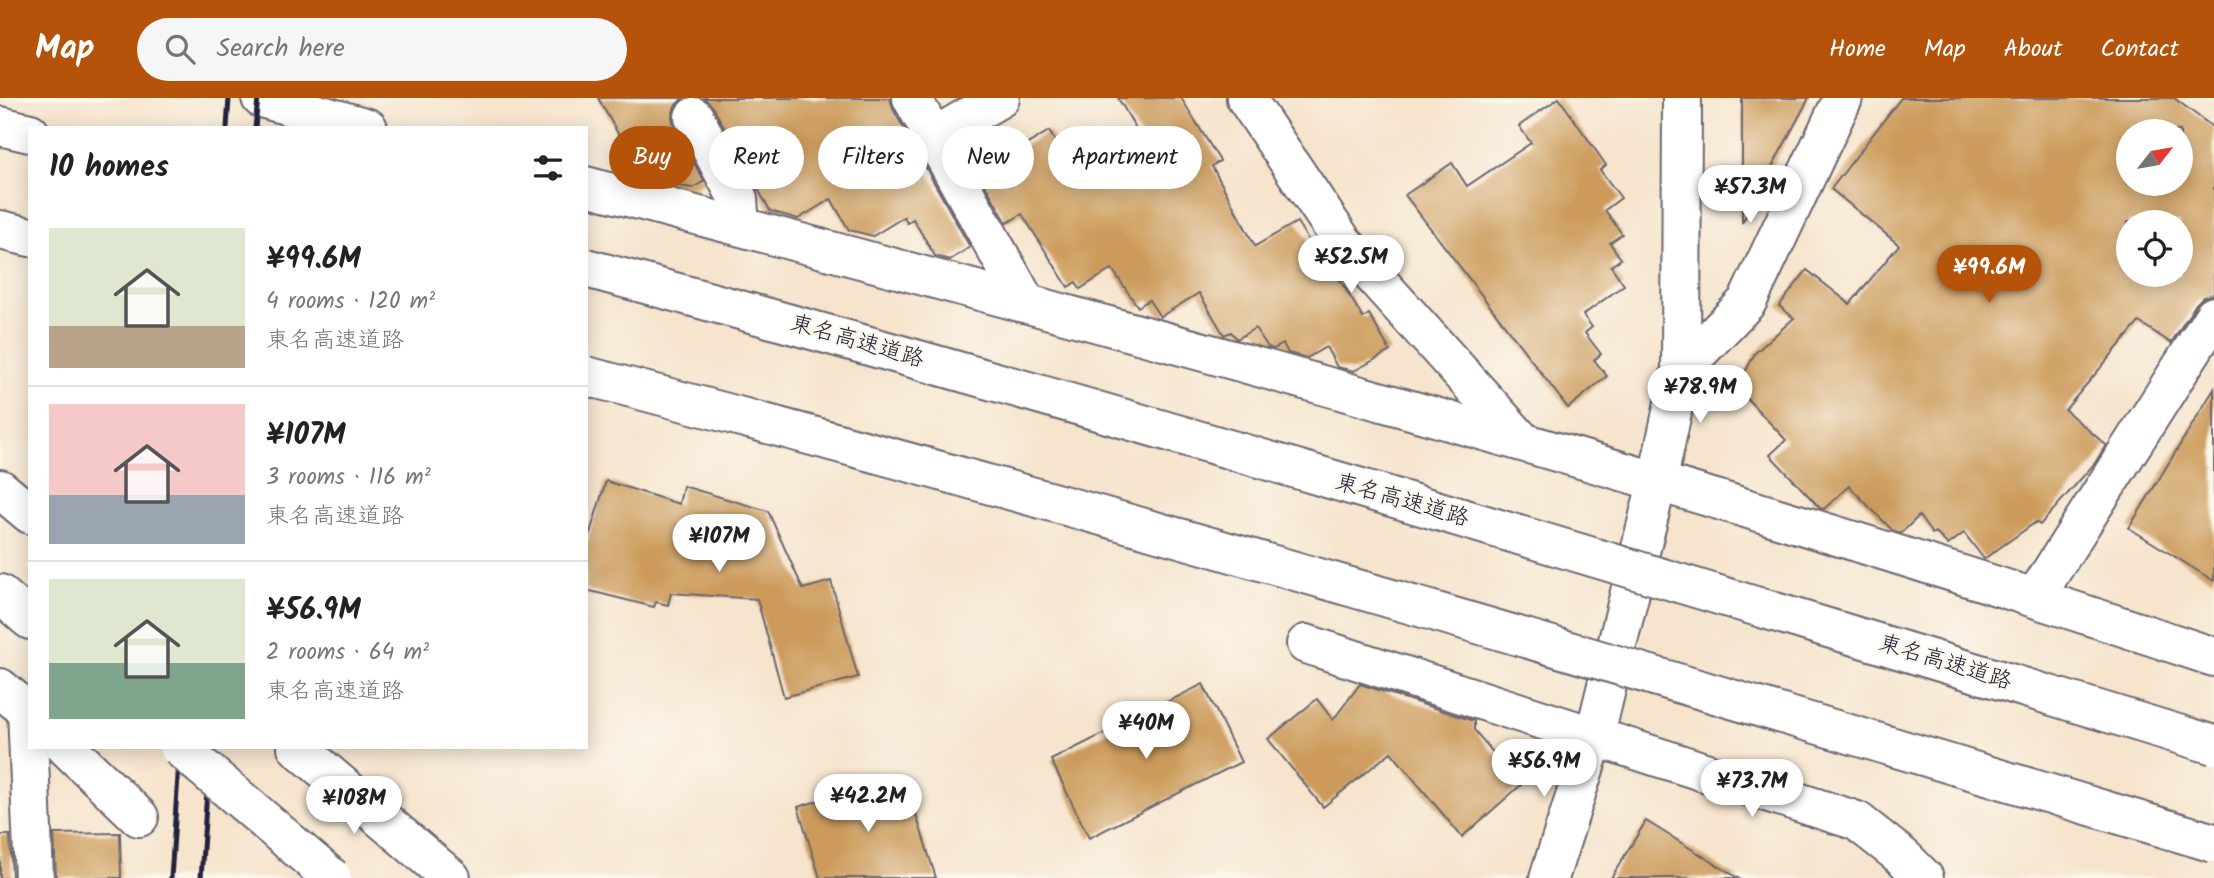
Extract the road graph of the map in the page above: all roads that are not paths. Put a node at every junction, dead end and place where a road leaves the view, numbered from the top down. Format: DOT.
graph roads {
  1 [pos="261,98"];
  2 [pos="912,98"];
  3 [pos="1000,98"];
  4 [pos="1246,98"];
  5 [pos="1682,98"];
  6 [pos="1843,98"];
  7 [pos="694,117"];
  8 [pos="321,122"];
  9 [pos="0,126"];
  10 [pos="352,126"];
  11 [pos="28,133"];
  12 [pos="934,137"];
  13 [pos="588,187"];
  14 [pos="740,226"];
  15 [pos="0,230"];
  16 [pos="28,237"];
  17 [pos="588,269"];
  18 [pos="1025,301"];
  19 [pos="2214,316"];
  20 [pos="1681,370"];
  21 [pos="588,377"];
  22 [pos="1522,441"];
  23 [pos="1657,483"];
  24 [pos="0,489"];
  25 [pos="28,512"];
  26 [pos="0,594"];
  27 [pos="2035,597"];
  28 [pos="28,618"];
  29 [pos="1306,645"];
  30 [pos="2214,657"];
  31 [pos="19,704"];
  32 [pos="1594,738"];
  33 [pos="2214,745"];
  34 [pos="68,749"];
  35 [pos="181,749"];
  36 [pos="299,749"];
  37 [pos="139,817"];
  38 [pos="2214,843"];
  39 [pos="446,876"];
  40 [pos="34,878"];
  41 [pos="332,878"];
  42 [pos="1549,878"];
  43 [pos="1924,878"];
  1 -- 8 [label="main road"];
  2 -- 12 [label="main road"];
  3 -- 12 [label="main road"];
  4 -- 22 [label="main road"];
  5 -- 20 [label="main road"];
  6 -- 20 [label="main road"];
  7 -- 14 [label="main road"];
  8 -- 10 [label="main road"];
  9 -- 11 [label="main road"];
  12 -- 18 [label="main road"];
  13 -- 14 [label="main road"];
  14 -- 18 [label="main road"];
  15 -- 16 [label="main road"];
  17 -- 33 [label="main road, 東名高速道路, bridge"];
  18 -- 22 [label="main road"];
  19 -- 27 [label="main road"];
  20 -- 23 [label="main road"];
  21 -- 38 [label="main road, bridge"];
  22 -- 23 [label="main road"];
  23 -- 27 [label="main road"];
  23 -- 32 [label="main road"];
  24 -- 25 [label="main road"];
  26 -- 28 [label="main road"];
  27 -- 30 [label="main road"];
  29 -- 32 [label="main road"];
  31 -- 40 [label="main road"];
  32 -- 42 [label="main road"];
  32 -- 43 [label="main road"];
  34 -- 37 [label="main road"];
  35 -- 41 [label="main road, bridge"];
  36 -- 39 [label="main road"];
}
